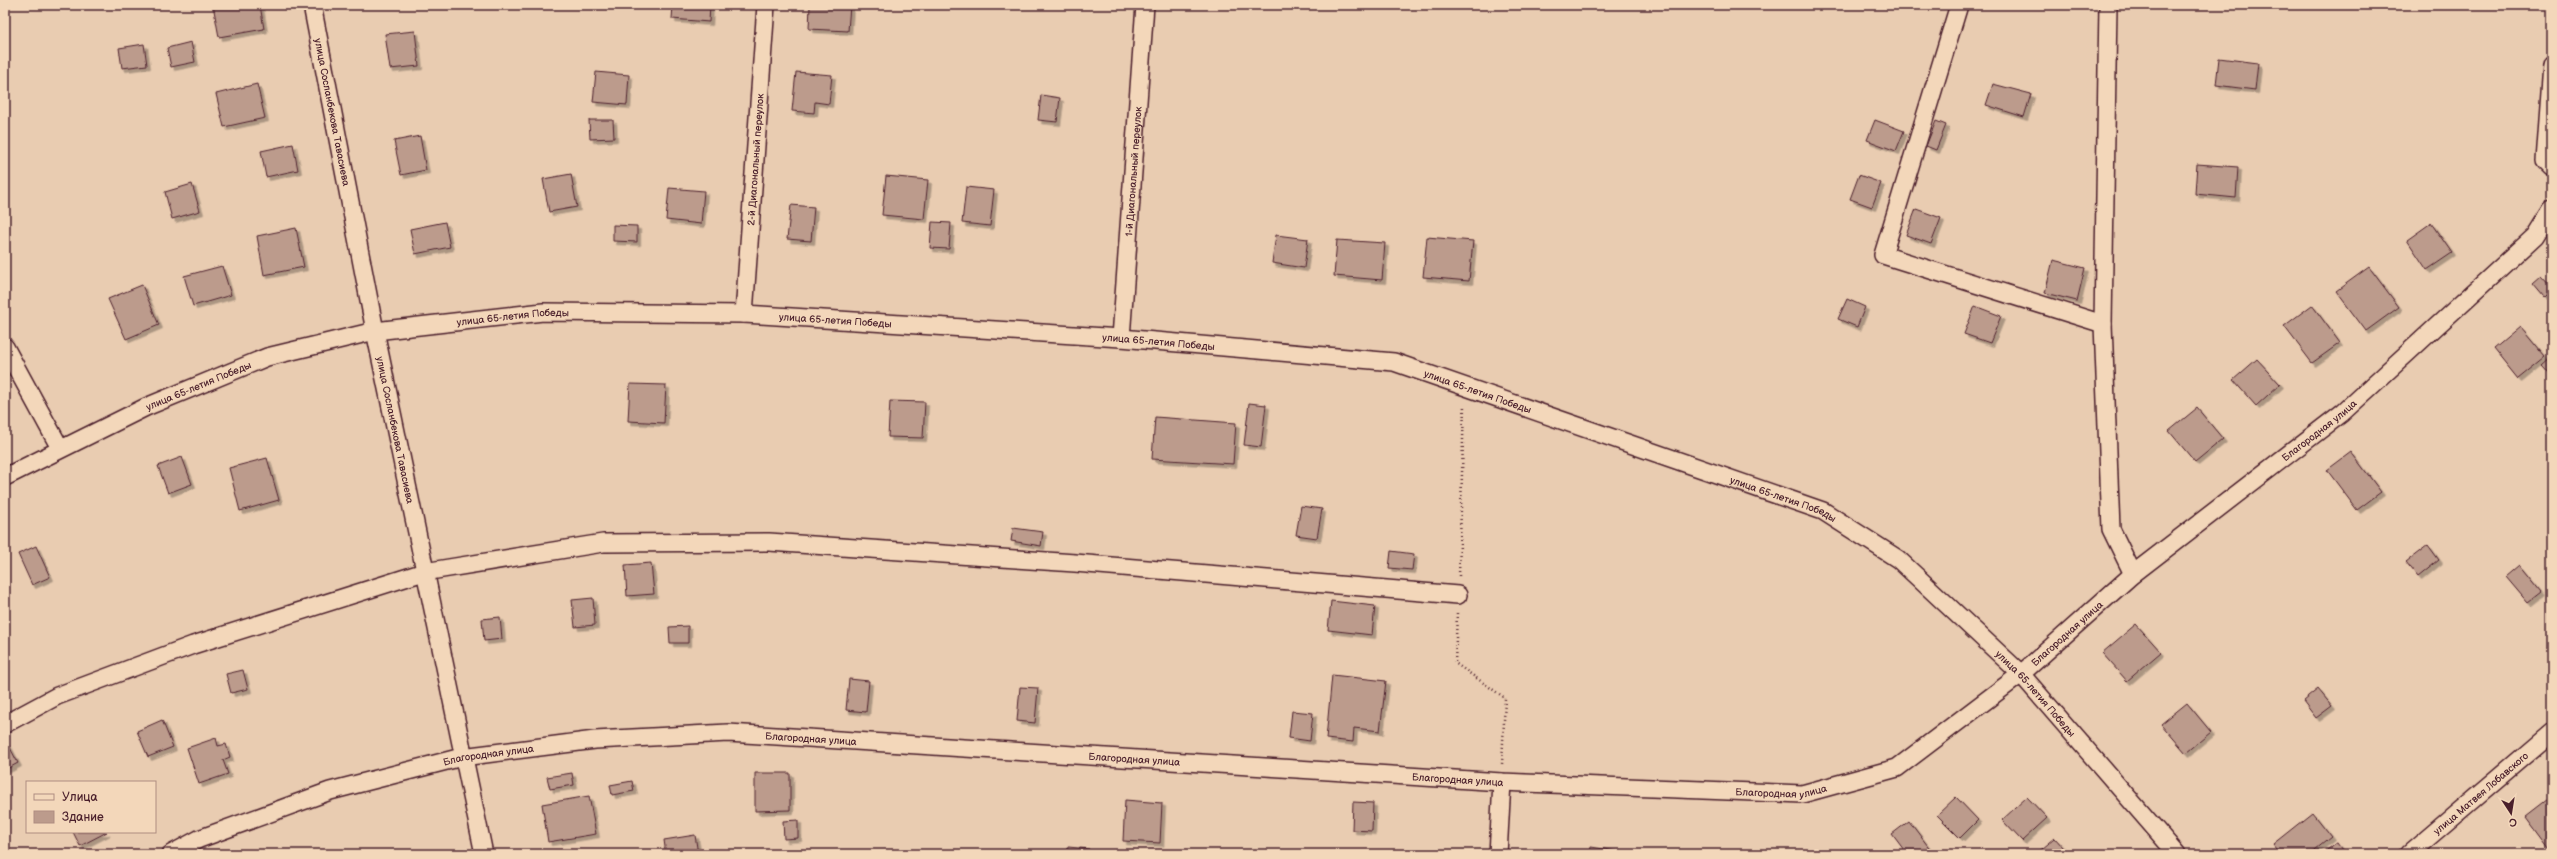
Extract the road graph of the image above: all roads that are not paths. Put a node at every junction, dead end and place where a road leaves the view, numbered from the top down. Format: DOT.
graph roads {
  1 [pos="312,5"];
  2 [pos="766,5"];
  3 [pos="1145,5"];
  4 [pos="1960,5"];
  5 [pos="2108,5"];
  6 [pos="2552,66"];
  7 [pos="2552,168"];
  8 [pos="2552,209"];
  9 [pos="744,314"];
  10 [pos="2103,324"];
  11 [pos="375,331"];
  12 [pos="1121,338"];
  13 [pos="5,347"];
  14 [pos="60,448"];
  15 [pos="5,477"];
  16 [pos="424,572"];
  17 [pos="2133,574"];
  18 [pos="1458,595"];
  19 [pos="2021,674"];
  20 [pos="5,724"];
  21 [pos="2552,732"];
  22 [pos="462,757"];
  23 [pos="1502,782"];
  24 [pos="171,854"];
  25 [pos="484,854"];
  26 [pos="1498,854"];
  27 [pos="2177,854"];
  28 [pos="2409,854"];
  1 -- 11 [label="street, улица Сосланбекова Тавасиева"];
  2 -- 9 [label="street, 2-й Диагональный переулок"];
  3 -- 12 [label="street, 1-й Диагональный переулок"];
  4 -- 10 [label="street"];
  5 -- 10 [label="street"];
  6 -- 7 [label="street"];
  8 -- 17 [label="street, Благородная улица"];
  9 -- 11 [label="street, улица 65-летия Победы"];
  9 -- 12 [label="street, улица 65-летия Победы"];
  10 -- 17 [label="street"];
  11 -- 14 [label="street, улица 65-летия Победы"];
  11 -- 16 [label="street, улица Сосланбекова Тавасиева"];
  12 -- 19 [label="street, улица 65-летия Победы"];
  13 -- 14 [label="street"];
  14 -- 15 [label="street, улица 65-летия Победы"];
  16 -- 18 [label="street"];
  16 -- 20 [label="street"];
  16 -- 22 [label="street, улица Сосланбекова Тавасиева"];
  17 -- 19 [label="street, Благородная улица"];
  19 -- 23 [label="street, Благородная улица"];
  19 -- 27 [label="street, улица 65-летия Победы"];
  21 -- 28 [label="street, улица Матвея Лобавского"];
  22 -- 23 [label="street, Благородная улица"];
  22 -- 24 [label="street, Благородная улица"];
  22 -- 25 [label="street, улица Сосланбекова Тавасиева"];
  23 -- 26 [label="street"];
}
